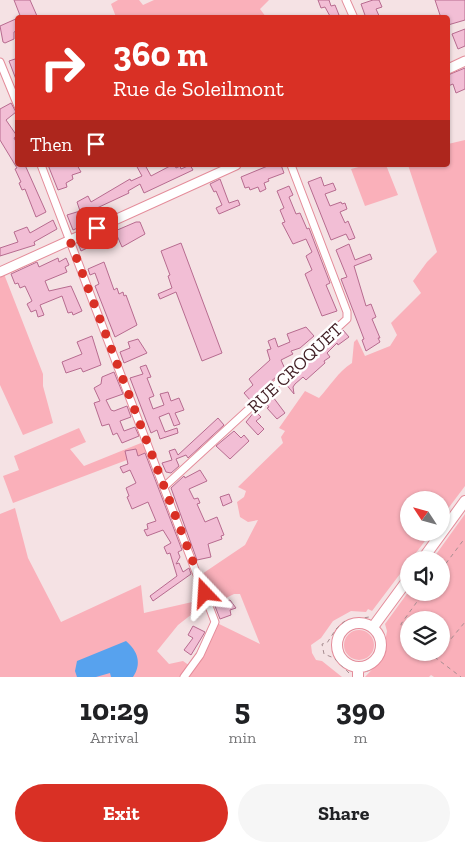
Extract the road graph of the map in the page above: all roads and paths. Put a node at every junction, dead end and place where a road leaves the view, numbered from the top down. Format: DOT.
graph roads {
  1 [pos="346,0"];
  2 [pos="353,15"];
  3 [pos="465,61"];
  4 [pos="0,62"];
  5 [pos="450,68"];
  6 [pos="15,99"];
  7 [pos="42,167"];
  8 [pos="232,167"];
  9 [pos="292,167"];
  10 [pos="70,241"];
  11 [pos="0,272"];
  12 [pos="165,486"];
  13 [pos="465,501"];
  14 [pos="465,538"];
  15 [pos="429,551"];
  16 [pos="450,558"];
  17 [pos="400,592"];
  18 [pos="372,615"];
  19 [pos="465,622"];
  20 [pos="377,628"];
  21 [pos="450,641"];
  22 [pos="440,661"];
  23 [pos="360,672"];
  24 [pos="184,677"];
  25 [pos="350,677"];
  26 [pos="461,677"];
  1 -- 2 [label="street"];
  3 -- 5 [label="street"];
  4 -- 6 [label="street"];
  7 -- 10 [label="street"];
  8 -- 10 [label="street"];
  9 -- 12 [label="street, RUE CROQUET"];
  10 -- 11 [label="street"];
  10 -- 12 [label="street"];
  12 -- 24 [label="street"];
  13 -- 15 [label="main road"];
  14 -- 16 [label="path"];
  17 -- 20 [label="main road"];
  18 -- 25 [label="path"];
  19 -- 21 [label="path"];
  20 -- 23 [label="main road"];
  20 -- 23 [label="path"];
  20 -- 23 [label="main road"];
  22 -- 26 [label="path"];
}
